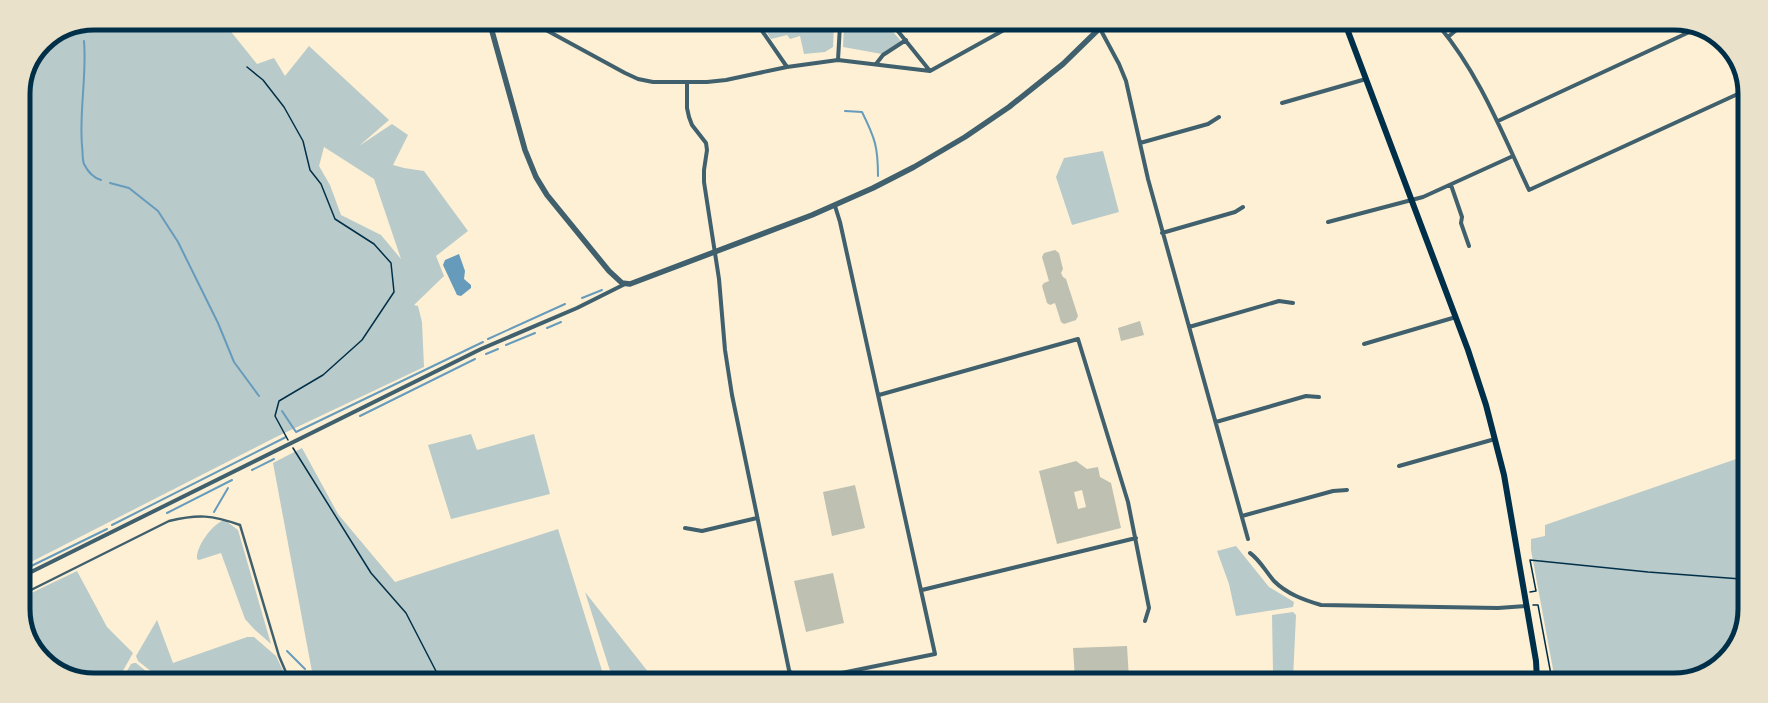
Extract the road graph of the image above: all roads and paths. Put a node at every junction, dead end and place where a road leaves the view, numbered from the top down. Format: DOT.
graph roads {
  1 [pos="492,30"];
  2 [pos="546,30"];
  3 [pos="761,30"];
  4 [pos="840,30"];
  5 [pos="897,30"];
  6 [pos="1004,30"];
  7 [pos="1096,30"];
  8 [pos="1102,30"];
  9 [pos="1348,30"];
  10 [pos="1442,30"];
  11 [pos="1456,30"];
  12 [pos="1690,32"];
  13 [pos="1448,37"];
  14 [pos="906,40"];
  15 [pos="838,60"];
  16 [pos="876,64"];
  17 [pos="787,67"];
  18 [pos="247,68"];
  19 [pos="930,71"];
  20 [pos="1366,79"];
  21 [pos="687,83"];
  22 [pos="1738,94"];
  23 [pos="1282,103"];
  24 [pos="1219,118"];
  25 [pos="1498,121"];
  26 [pos="1140,143"];
  27 [pos="1513,156"];
  28 [pos="1451,185"];
  29 [pos="1412,200"];
  30 [pos="835,206"];
  31 [pos="1243,207"];
  32 [pos="1328,222"];
  33 [pos="1162,233"];
  34 [pos="1469,246"];
  35 [pos="715,253"];
  36 [pos="625,284"];
  37 [pos="1293,302"];
  38 [pos="1456,317"];
  39 [pos="1189,327"];
  40 [pos="1364,344"];
  41 [pos="879,395"];
  42 [pos="1319,397"];
  43 [pos="1216,422"];
  44 [pos="1496,438"];
  45 [pos="290,444"];
  46 [pos="1399,466"];
  47 [pos="1346,490"];
  48 [pos="1242,516"];
  49 [pos="757,518"];
  50 [pos="685,528"];
  51 [pos="1136,538"];
  52 [pos="1248,539"];
  53 [pos="1250,552"];
  54 [pos="30,573"];
  55 [pos="1738,579"];
  56 [pos="30,590"];
  57 [pos="922,590"];
  58 [pos="1536,591"];
  59 [pos="1538,604"];
  60 [pos="1526,606"];
  61 [pos="1145,621"];
  62 [pos="1536,661"];
  63 [pos="286,673"];
  64 [pos="436,673"];
  65 [pos="791,673"];
  66 [pos="842,673"];
  67 [pos="1537,673"];
  68 [pos="1539,673"];
  69 [pos="1551,673"];
  1 -- 36 [label="street"];
  2 -- 21 [label="street"];
  3 -- 17 [label="street"];
  4 -- 15 [label="street"];
  5 -- 14 [label="street"];
  6 -- 19 [label="street"];
  7 -- 30 [label="street"];
  8 -- 26 [label="street"];
  9 -- 20 [label="main road"];
  10 -- 13 [label="street"];
  11 -- 13 [label="street"];
  12 -- 25 [label="street"];
  13 -- 25 [label="street"];
  14 -- 16 [label="street"];
  14 -- 19 [label="street"];
  15 -- 16 [label="street"];
  15 -- 17 [label="street"];
  16 -- 19 [label="street"];
  17 -- 21 [label="street"];
  18 -- 45 [label="path"];
  20 -- 23 [label="street"];
  20 -- 29 [label="main road"];
  21 -- 35 [label="street"];
  22 -- 27 [label="street"];
  24 -- 26 [label="street"];
  25 -- 27 [label="street"];
  26 -- 33 [label="street"];
  27 -- 28 [label="street"];
  28 -- 29 [label="street"];
  28 -- 34 [label="street"];
  29 -- 32 [label="street"];
  29 -- 38 [label="main road"];
  30 -- 35 [label="street"];
  30 -- 41 [label="street"];
  31 -- 33 [label="street"];
  33 -- 39 [label="street"];
  35 -- 36 [label="street"];
  35 -- 49 [label="street"];
  36 -- 45 [label="street"];
  37 -- 39 [label="street"];
  38 -- 40 [label="street"];
  38 -- 44 [label="main road"];
  39 -- 43 [label="street"];
  41 -- 51 [label="street"];
  41 -- 57 [label="street"];
  42 -- 43 [label="street"];
  43 -- 48 [label="street"];
  44 -- 46 [label="street"];
  44 -- 60 [label="main road"];
  45 -- 54 [label="street"];
  45 -- 64 [label="path"];
  47 -- 48 [label="street"];
  48 -- 52 [label="street"];
  49 -- 50 [label="street"];
  49 -- 65 [label="street"];
  51 -- 57 [label="street"];
  51 -- 61 [label="street"];
  53 -- 60 [label="street"];
  55 -- 58 [label="path"];
  56 -- 63 [label="lane"];
  57 -- 66 [label="street"];
  59 -- 69 [label="path"];
  60 -- 62 [label="main road"];
  62 -- 67 [label="main road"];
  62 -- 68 [label="main road"];
}
